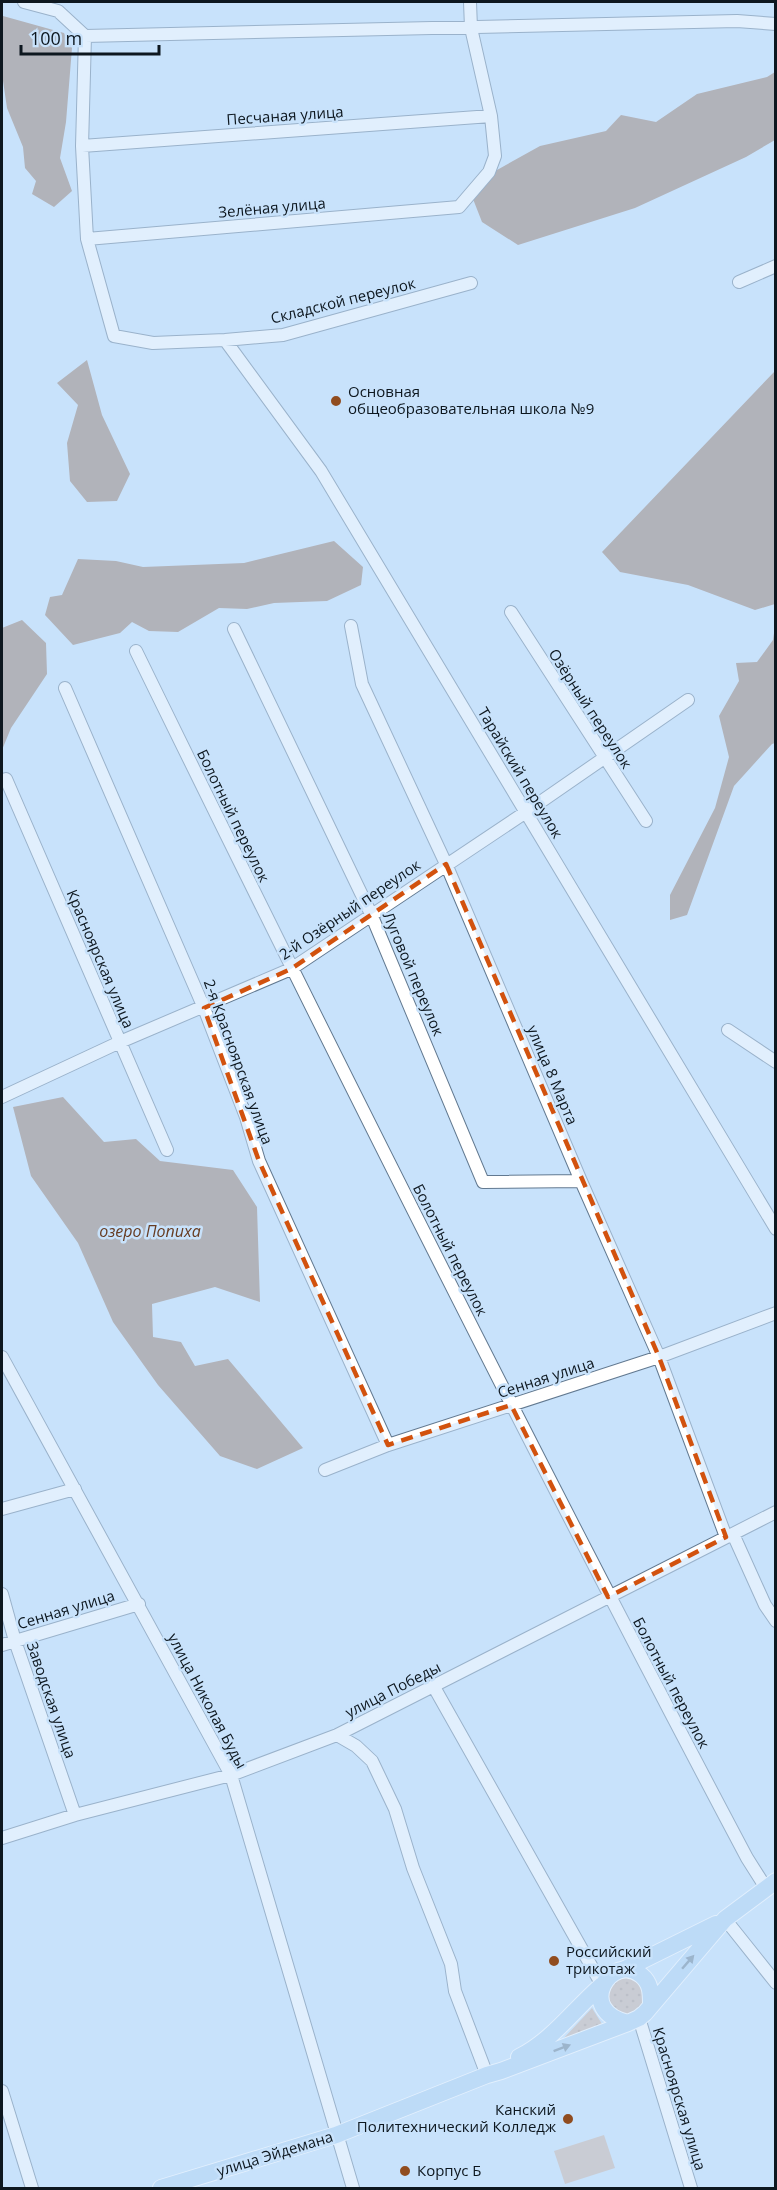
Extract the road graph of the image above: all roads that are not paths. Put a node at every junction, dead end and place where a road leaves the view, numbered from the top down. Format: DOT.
graph roads {
  1 [pos="24,2"];
  2 [pos="470,2"];
  3 [pos="58,6"];
  4 [pos="776,24"];
  5 [pos="471,28"];
  6 [pos="86,36"];
  7 [pos="490,116"];
  8 [pos="82,146"];
  9 [pos="87,239"];
  10 [pos="776,266"];
  11 [pos="739,282"];
  12 [pos="471,283"];
  13 [pos="225,340"];
  14 [pos="511,612"];
  15 [pos="351,626"];
  16 [pos="234,629"];
  17 [pos="136,651"];
  18 [pos="65,688"];
  19 [pos="688,700"];
  20 [pos="604,759"];
  21 [pos="6,779"];
  22 [pos="526,812"];
  23 [pos="646,821"];
  24 [pos="446,864"];
  25 [pos="371,914"];
  26 [pos="291,969"];
  27 [pos="204,1008"];
  28 [pos="728,1030"];
  29 [pos="120,1042"];
  30 [pos="776,1062"];
  31 [pos="2,1097"];
  32 [pos="167,1150"];
  33 [pos="581,1181"];
  34 [pos="776,1230"];
  35 [pos="776,1313"];
  36 [pos="2,1357"];
  37 [pos="659,1357"];
  38 [pos="511,1405"];
  39 [pos="387,1445"];
  40 [pos="325,1470"];
  41 [pos="75,1489"];
  42 [pos="2,1509"];
  43 [pos="776,1512"];
  44 [pos="730,1535"];
  45 [pos="2,1594"];
  46 [pos="608,1597"];
  47 [pos="139,1604"];
  48 [pos="776,1621"];
  49 [pos="15,1641"];
  50 [pos="2,1645"];
  51 [pos="434,1687"];
  52 [pos="337,1735"];
  53 [pos="231,1775"];
  54 [pos="75,1815"];
  55 [pos="2,1838"];
  56 [pos="771,1885"];
  57 [pos="725,1919"];
  58 [pos="626,1969"];
  59 [pos="776,1983"];
  60 [pos="602,1985"];
  61 [pos="651,2005"];
  62 [pos="633,2020"];
  63 [pos="487,2075"];
  64 [pos="2,2091"];
  65 [pos="336,2135"];
  66 [pos="196,2183"];
  67 [pos="32,2188"];
  68 [pos="161,2188"];
  69 [pos="353,2188"];
  70 [pos="691,2188"];
  1 -- 3 [label="street"];
  2 -- 5 [label="street"];
  3 -- 6 [label="street"];
  4 -- 5 [label="street"];
  5 -- 6 [label="street"];
  5 -- 7 [label="street"];
  6 -- 8 [label="street"];
  7 -- 8 [label="street, Песчаная улица"];
  7 -- 9 [label="street, Зелёная улица"];
  8 -- 9 [label="street"];
  9 -- 13 [label="street, Складской переулок"];
  10 -- 11 [label="street"];
  12 -- 13 [label="street, Складской переулок"];
  13 -- 22 [label="street, Тарайский переулок"];
  14 -- 20 [label="street, Озёрный переулок"];
  15 -- 24 [label="street, улица 8 Марта"];
  16 -- 25 [label="street, Луговой переулок"];
  17 -- 26 [label="street, Болотный переулок"];
  18 -- 27 [label="street, 2-я Красноярская улица"];
  19 -- 20 [label="street, 2-й Озёрный переулок"];
  20 -- 22 [label="street, 2-й Озёрный переулок"];
  20 -- 23 [label="street, Озёрный переулок"];
  21 -- 29 [label="street, Красноярская улица"];
  22 -- 24 [label="street, 2-й Озёрный переулок"];
  22 -- 34 [label="street, Тарайский переулок"];
  24 -- 25 [label="street, 2-й Озёрный переулок"];
  24 -- 33 [label="street, улица 8 Марта"];
  25 -- 26 [label="street, 2-й Озёрный переулок"];
  25 -- 33 [label="street, Луговой переулок"];
  26 -- 27 [label="street, 2-й Озёрный переулок"];
  26 -- 38 [label="street, Болотный переулок"];
  27 -- 29 [label="street, 2-й Озёрный переулок"];
  27 -- 39 [label="street, 2-я Красноярская улица"];
  28 -- 30 [label="street"];
  29 -- 31 [label="street, 2-й Озёрный переулок"];
  29 -- 32 [label="street, Красноярская улица"];
  33 -- 37 [label="street, улица 8 Марта"];
  35 -- 37 [label="street, Сенная улица"];
  36 -- 41 [label="street, улица Николая Буды"];
  37 -- 38 [label="street, Сенная улица"];
  37 -- 44 [label="street, улица 8 Марта"];
  38 -- 39 [label="street, Сенная улица"];
  38 -- 46 [label="street, Болотный переулок"];
  39 -- 40 [label="street, Сенная улица"];
  41 -- 42 [label="street"];
  41 -- 47 [label="street, улица Николая Буды"];
  43 -- 44 [label="street, улица Победы"];
  44 -- 46 [label="street, улица Победы"];
  44 -- 48 [label="street, улица 8 Марта"];
  45 -- 49 [label="street, Заводская улица"];
  46 -- 51 [label="street, улица Победы"];
  46 -- 56 [label="street, Болотный переулок"];
  47 -- 49 [label="street, Сенная улица"];
  47 -- 53 [label="street, улица Николая Буды"];
  49 -- 50 [label="street, Сенная улица"];
  49 -- 54 [label="street, Заводская улица"];
  51 -- 52 [label="street, улица Победы"];
  51 -- 60 [label="street"];
  52 -- 53 [label="street, улица Победы"];
  52 -- 63 [label="street"];
  53 -- 54 [label="street, улица Победы"];
  53 -- 65 [label="street, улица Николая Буды"];
  54 -- 55 [label="street, улица Победы"];
  56 -- 57 [label="main road"];
  57 -- 58 [label="main road"];
  57 -- 59 [label="street"];
  61 -- 57 [label="main road, one-way"];
  58 -- 60 [label="main road"];
  58 -- 61 [label="main road"];
  60 -- 62 [label="main road"];
  60 -- 63 [label="main road"];
  61 -- 62 [label="main road"];
  63 -- 62 [label="main road, one-way"];
  62 -- 70 [label="street, Красноярская улица"];
  63 -- 65 [label="main road, улица Эйдемана"];
  64 -- 67 [label="street"];
  65 -- 66 [label="main road, улица Эйдемана"];
  65 -- 69 [label="street, улица Николая Буды"];
  66 -- 68 [label="main road, улица Эйдемана"];
}
